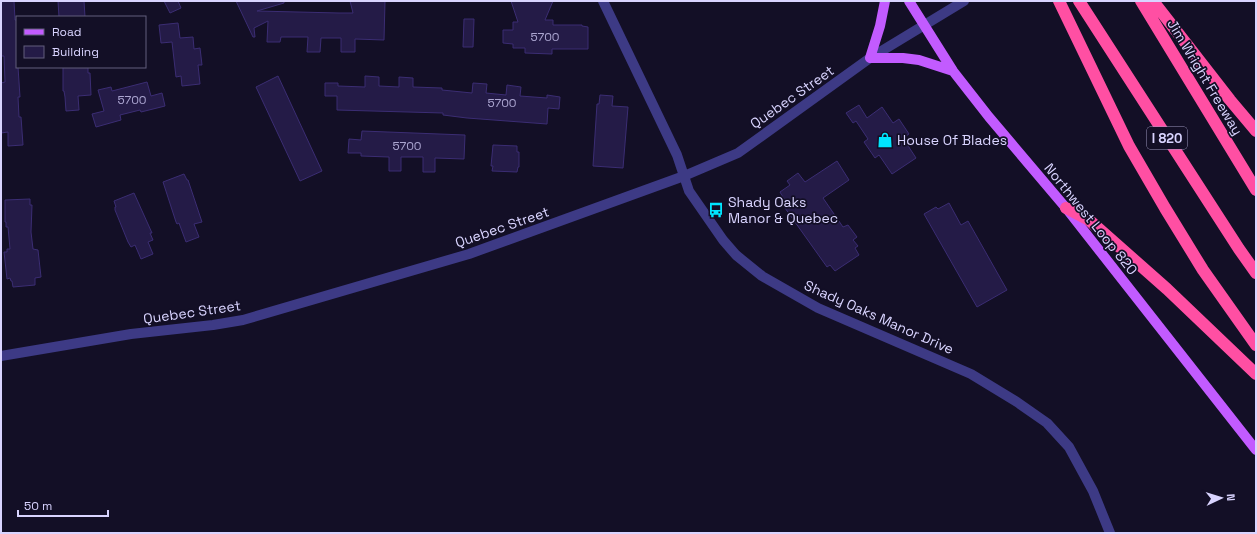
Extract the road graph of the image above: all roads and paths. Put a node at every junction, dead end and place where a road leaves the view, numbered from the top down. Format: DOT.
graph roads {
  1 [pos="603,1"];
  2 [pos="885,1"];
  3 [pos="909,1"];
  4 [pos="964,1"];
  5 [pos="1059,1"];
  6 [pos="1079,1"];
  7 [pos="1141,1"];
  8 [pos="1153,1"];
  9 [pos="924,26"];
  10 [pos="870,58"];
  11 [pos="953,71"];
  12 [pos="1256,131"];
  13 [pos="684,176"];
  14 [pos="1256,190"];
  15 [pos="1066,208"];
  16 [pos="1256,273"];
  17 [pos="1256,345"];
  18 [pos="1,356"];
  19 [pos="1256,374"];
  20 [pos="1256,450"];
  21 [pos="1110,533"];
  1 -- 13 [label="street, Shady Oaks Manor Drive"];
  2 -- 10 [label="main road"];
  3 -- 9 [label="main road, Northwest Loop 820"];
  4 -- 9 [label="street, Quebec Street"];
  5 -- 17 [label="highway"];
  6 -- 16 [label="highway, I 820"];
  7 -- 14 [label="highway, Jim Wright Freeway"];
  8 -- 12 [label="highway"];
  9 -- 10 [label="street, Quebec Street"];
  9 -- 11 [label="main road, Northwest Loop 820"];
  10 -- 11 [label="main road"];
  10 -- 13 [label="street, Quebec Street"];
  11 -- 15 [label="main road, Northwest Loop 820"];
  13 -- 18 [label="street, Quebec Street"];
  13 -- 21 [label="street, Shady Oaks Manor Drive"];
  15 -- 19 [label="highway"];
  15 -- 20 [label="main road, Northwest Loop 820"];
}
